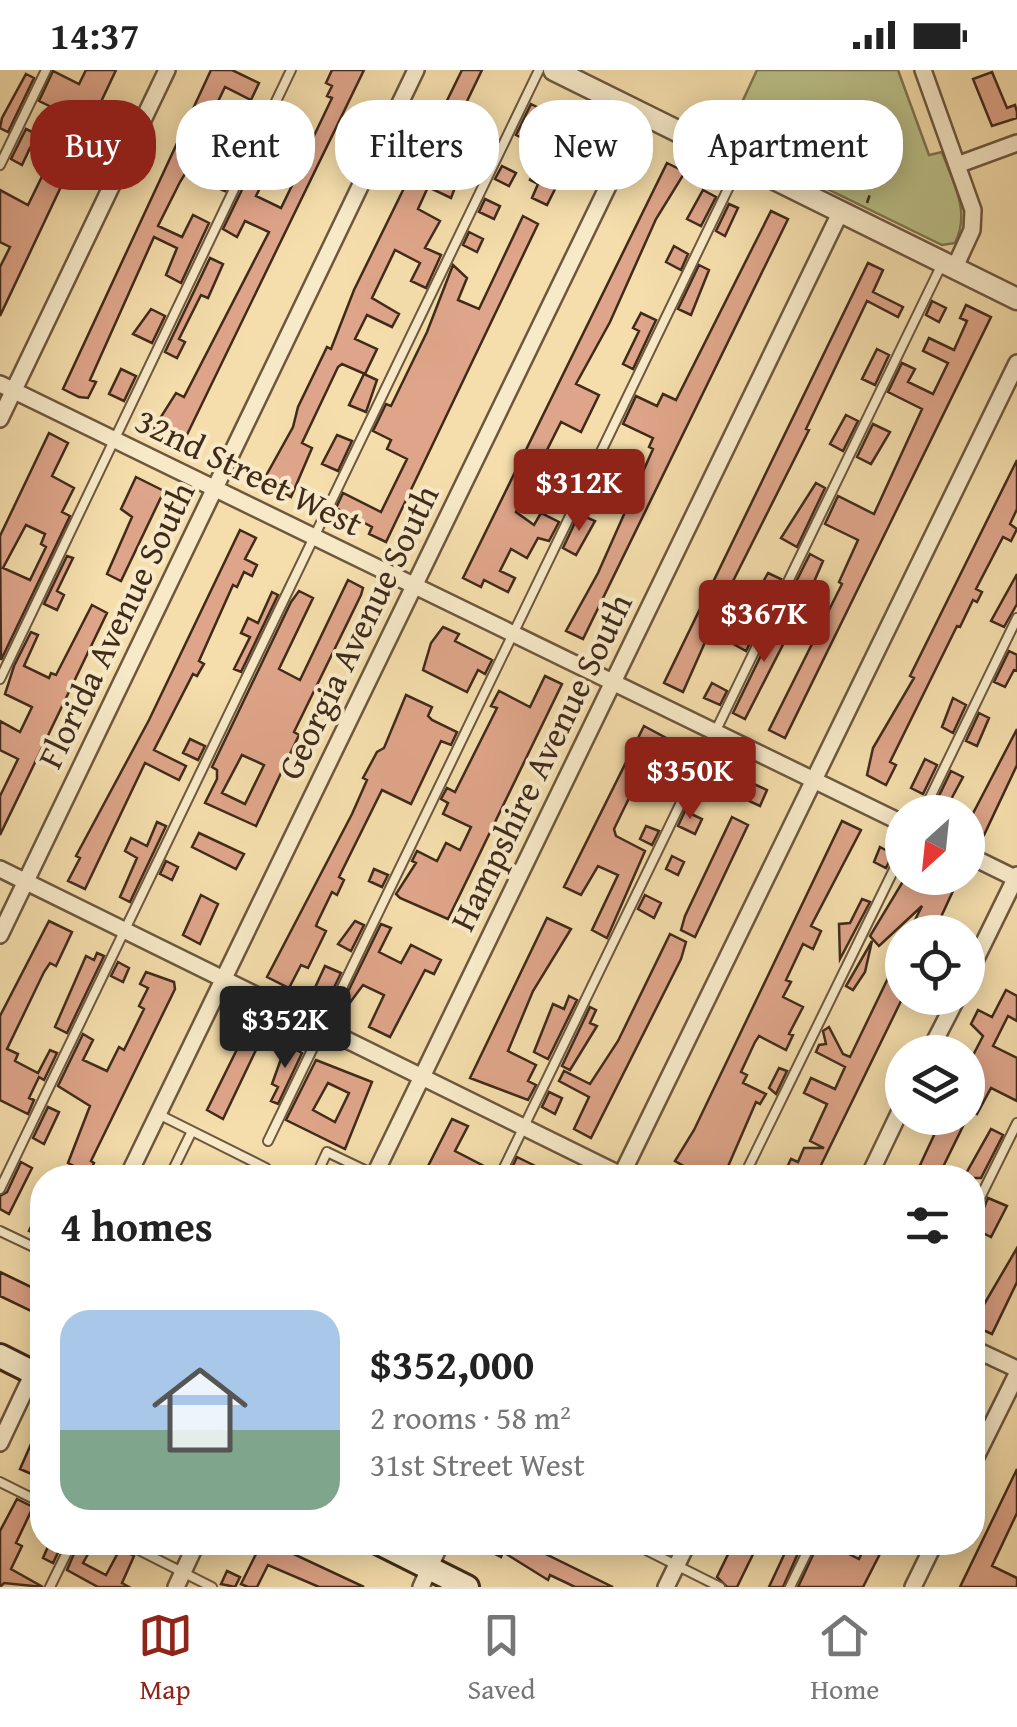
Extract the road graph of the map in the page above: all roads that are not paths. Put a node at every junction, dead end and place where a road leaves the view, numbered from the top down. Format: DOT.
graph roads {
  1 [pos="46,70"];
  2 [pos="168,70"];
  3 [pos="291,70"];
  4 [pos="416,70"];
  5 [pos="539,70"];
  6 [pos="554,70"];
  7 [pos="922,70"];
  8 [pos="615,100"];
  9 [pos="1017,143"];
  10 [pos="0,165"];
  11 [pos="957,165"];
  12 [pos="606,190"];
  13 [pos="727,190"];
  14 [pos="798,190"];
  15 [pos="841,211"];
  16 [pos="949,264"];
  17 [pos="1017,299"];
  18 [pos="1017,363"];
  19 [pos="7,388"];
  20 [pos="0,420"];
  21 [pos="114,439"];
  22 [pos="215,489"];
  23 [pos="313,537"];
  24 [pos="414,586"];
  25 [pos="1017,618"];
  26 [pos="513,634"];
  27 [pos="0,678"];
  28 [pos="613,683"];
  29 [pos="714,732"];
  30 [pos="814,780"];
  31 [pos="930,795"];
  32 [pos="885,815"];
  33 [pos="985,863"];
  34 [pos="0,870"];
  35 [pos="1016,877"];
  36 [pos="26,882"];
  37 [pos="885,888"];
  38 [pos="124,930"];
  39 [pos="0,935"];
  40 [pos="985,941"];
  41 [pos="223,978"];
  42 [pos="322,1027"];
  43 [pos="422,1078"];
  44 [pos="158,1114"];
  45 [pos="1017,1123"];
  46 [pos="524,1126"];
  47 [pos="192,1131"];
  48 [pos="889,1135"];
  49 [pos="268,1141"];
  50 [pos="134,1165"];
  51 [pos="175,1165"];
  52 [pos="260,1165"];
  53 [pos="322,1165"];
  54 [pos="353,1165"];
  55 [pos="379,1165"];
  56 [pos="505,1165"];
  57 [pos="600,1165"];
  58 [pos="629,1165"];
  59 [pos="749,1165"];
  60 [pos="874,1165"];
  61 [pos="985,1188"];
  62 [pos="0,1189"];
  63 [pos="0,1231"];
  64 [pos="30,1246"];
  65 [pos="985,1355"];
  66 [pos="0,1356"];
  67 [pos="30,1365"];
  68 [pos="1017,1372"];
  69 [pos="30,1387"];
  70 [pos="985,1438"];
  71 [pos="0,1443"];
  72 [pos="0,1482"];
  73 [pos="30,1497"];
  74 [pos="66,1555"];
  75 [pos="142,1555"];
  76 [pos="192,1555"];
  77 [pos="394,1555"];
  78 [pos="657,1555"];
  79 [pos="682,1555"];
  80 [pos="806,1555"];
  81 [pos="929,1555"];
  82 [pos="677,1565"];
  83 [pos="425,1578"];
  84 [pos="179,1580"];
  85 [pos="50,1587"];
  86 [pos="212,1587"];
  87 [pos="467,1587"];
  88 [pos="666,1587"];
  89 [pos="720,1587"];
  90 [pos="790,1587"];
  91 [pos="913,1587"];
  1 -- 10 [label="lane"];
  2 -- 19 [label="street"];
  3 -- 21 [label="lane"];
  4 -- 22 [label="street, Florida Avenue South"];
  5 -- 23 [label="lane"];
  6 -- 8 [label="street"];
  7 -- 11 [label="street"];
  9 -- 11 [label="street"];
  11 -- 16 [label="street"];
  12 -- 24 [label="street, Georgia Avenue South"];
  13 -- 26 [label="lane"];
  14 -- 15 [label="street"];
  15 -- 16 [label="street"];
  15 -- 28 [label="street, Hampshire Avenue South"];
  16 -- 17 [label="street"];
  16 -- 29 [label="lane"];
  18 -- 30 [label="street"];
  19 -- 20 [label="street"];
  19 -- 21 [label="street, 32nd Street West"];
  21 -- 22 [label="street, 32nd Street West"];
  21 -- 27 [label="lane"];
  22 -- 23 [label="street, 32nd Street West"];
  22 -- 36 [label="street, Florida Avenue South"];
  23 -- 24 [label="street, 32nd Street West"];
  23 -- 38 [label="lane"];
  24 -- 26 [label="street, 32nd Street West"];
  24 -- 41 [label="street, Georgia Avenue South"];
  25 -- 31 [label="lane"];
  26 -- 28 [label="street, 32nd Street West"];
  26 -- 42 [label="lane"];
  28 -- 29 [label="street, 32nd Street West"];
  28 -- 43 [label="street, Hampshire Avenue South"];
  29 -- 30 [label="street, 32nd Street West"];
  29 -- 46 [label="lane"];
  30 -- 32 [label="street, 32nd Street West"];
  30 -- 58 [label="street"];
  33 -- 35 [label="street"];
  34 -- 36 [label="street"];
  35 -- 40 [label="street"];
  36 -- 38 [label="street"];
  36 -- 39 [label="street, Florida Avenue South"];
  37 -- 59 [label="lane"];
  38 -- 41 [label="street"];
  38 -- 62 [label="lane"];
  41 -- 42 [label="street"];
  41 -- 44 [label="street, Georgia Avenue South"];
  42 -- 43 [label="street"];
  42 -- 49 [label="lane"];
  43 -- 46 [label="street"];
  43 -- 55 [label="street, Hampshire Avenue South"];
  44 -- 47 [label="lane"];
  44 -- 50 [label="street, Georgia Avenue South"];
  45 -- 61 [label="lane"];
  46 -- 56 [label="lane"];
  46 -- 57 [label="street"];
  47 -- 51 [label="lane"];
  47 -- 52 [label="lane"];
  48 -- 60 [label="street"];
  53 -- 54 [label="lane"];
  63 -- 64 [label="lane"];
  65 -- 68 [label="street"];
  66 -- 67 [label="main road"];
  68 -- 70 [label="street"];
  69 -- 71 [label="street"];
  72 -- 73 [label="lane"];
  74 -- 85 [label="lane"];
  75 -- 84 [label="lane"];
  76 -- 84 [label="street"];
  77 -- 83 [label="main road"];
  78 -- 82 [label="lane"];
  79 -- 82 [label="street"];
  80 -- 90 [label="lane"];
  81 -- 91 [label="street"];
  82 -- 88 [label="street"];
  82 -- 89 [label="lane"];
  83 -- 87 [label="main road"];
  84 -- 86 [label="lane"];
}
